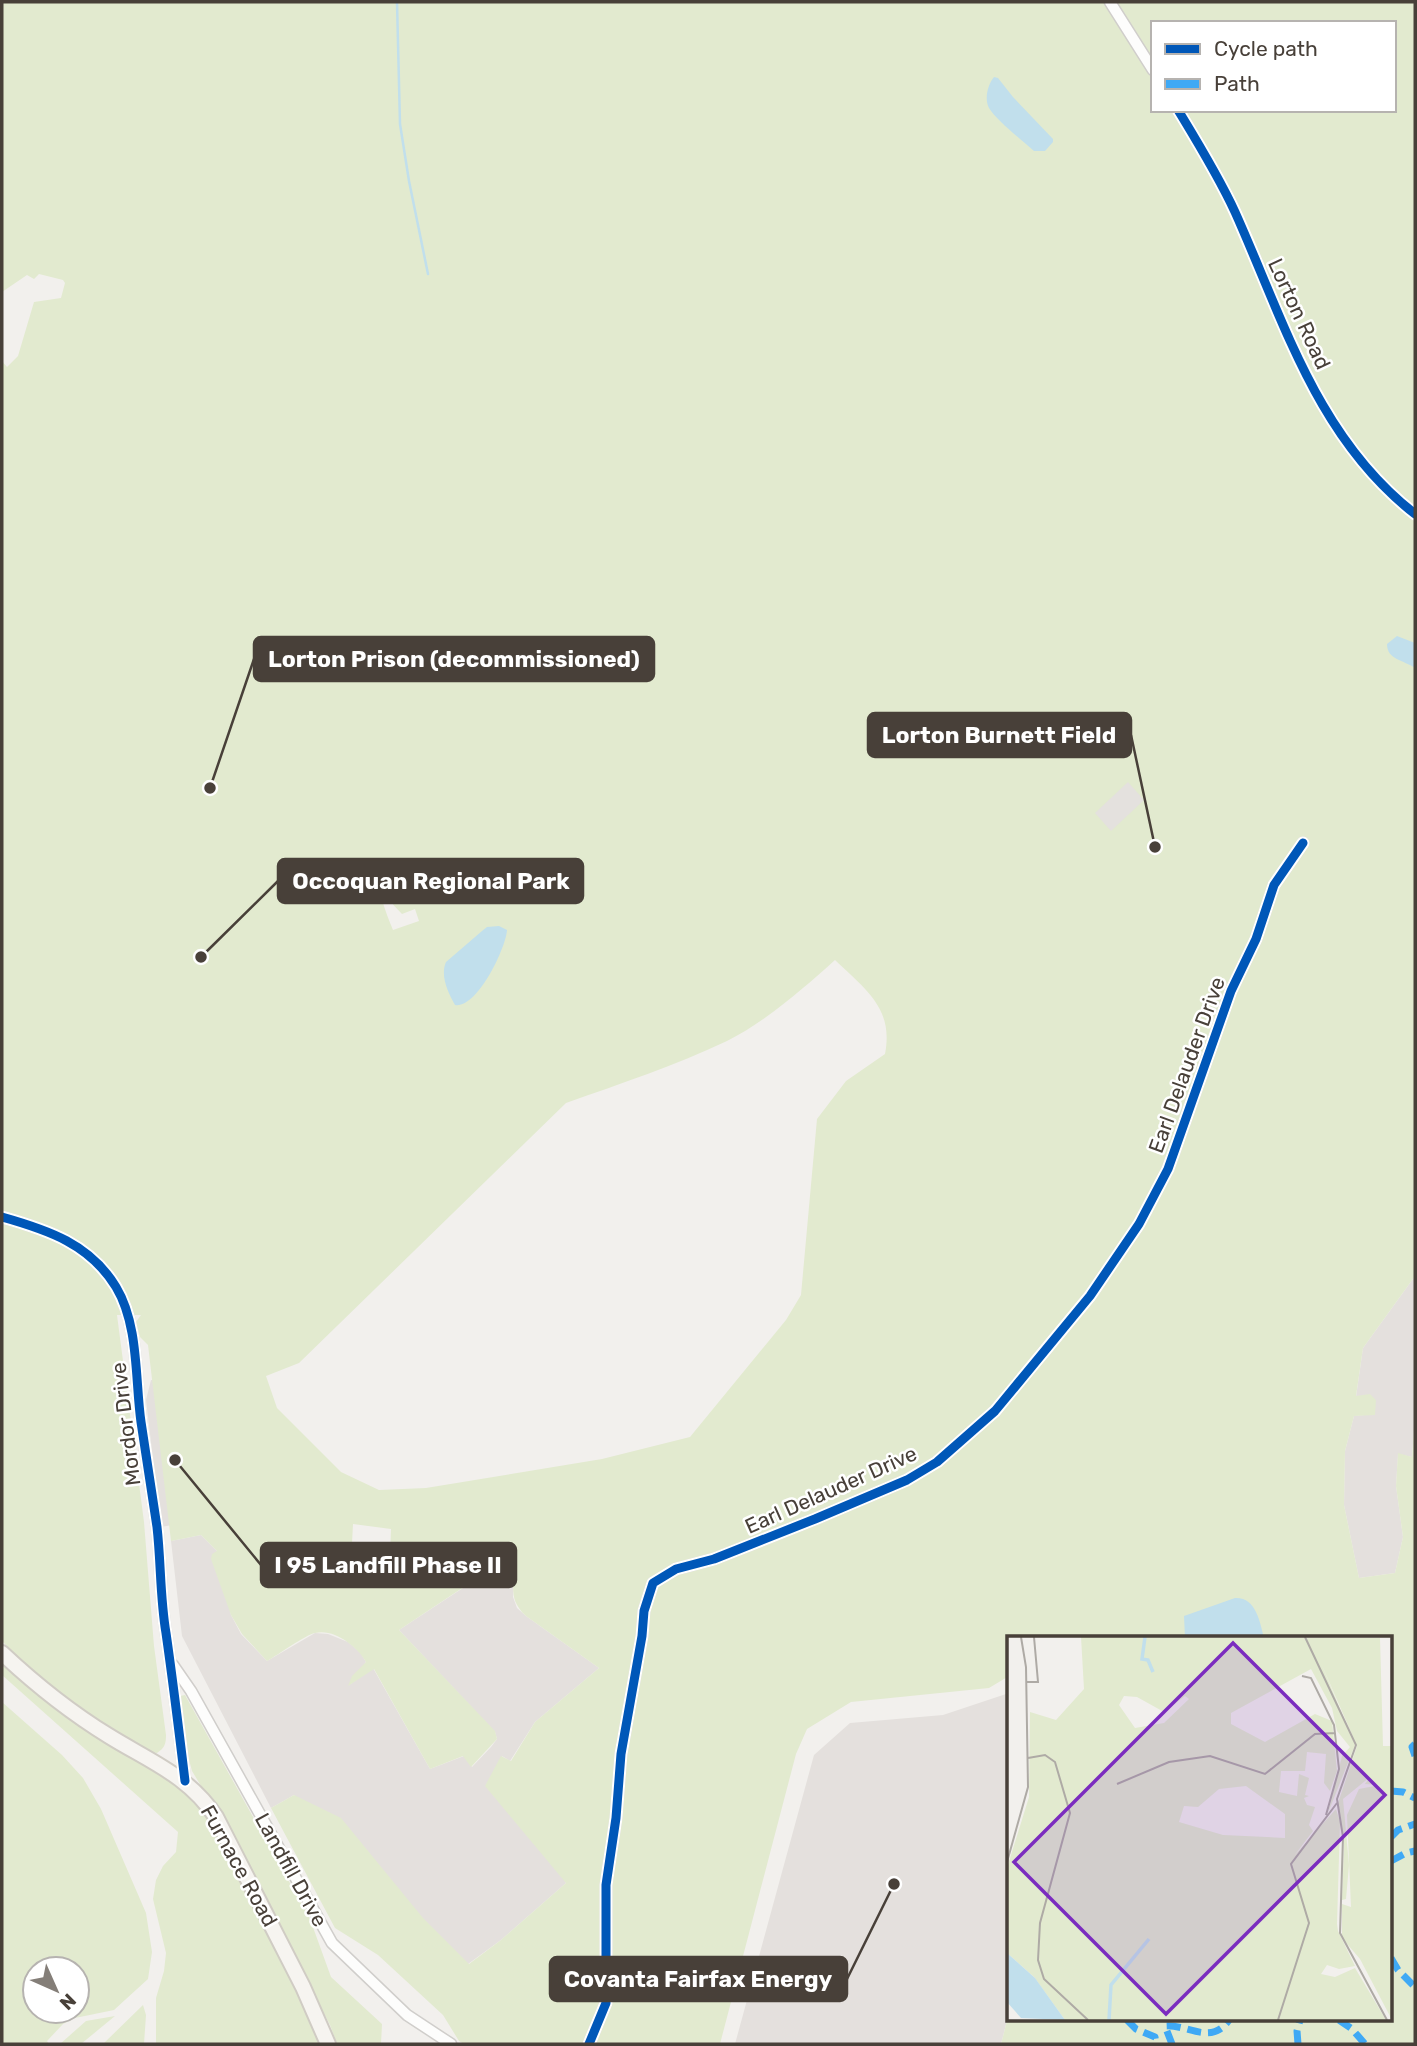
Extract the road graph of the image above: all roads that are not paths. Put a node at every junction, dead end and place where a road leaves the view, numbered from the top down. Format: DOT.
graph roads {
  1 [pos="1110,2"];
  2 [pos="1151,67"];
  3 [pos="1179,112"];
  4 [pos="1415,514"];
  5 [pos="1303,843"];
  6 [pos="2,1217"];
  7 [pos="2,1653"];
  8 [pos="171,1661"];
  9 [pos="185,1781"];
  10 [pos="328,2044"];
  11 [pos="451,2044"];
  12 [pos="589,2044"];
  1 -- 2 [label="street"];
  3 -- 4 [label="street, Lorton Road"];
  5 -- 12 [label="street, Earl Delauder Drive"];
  6 -- 8 [label="street, Mordor Drive"];
  7 -- 9 [label="main road, Furnace Road"];
  8 -- 9 [label="street, Mordor Drive"];
  8 -- 11 [label="street, Landfill Drive"];
  9 -- 10 [label="main road, Furnace Road"];
}
